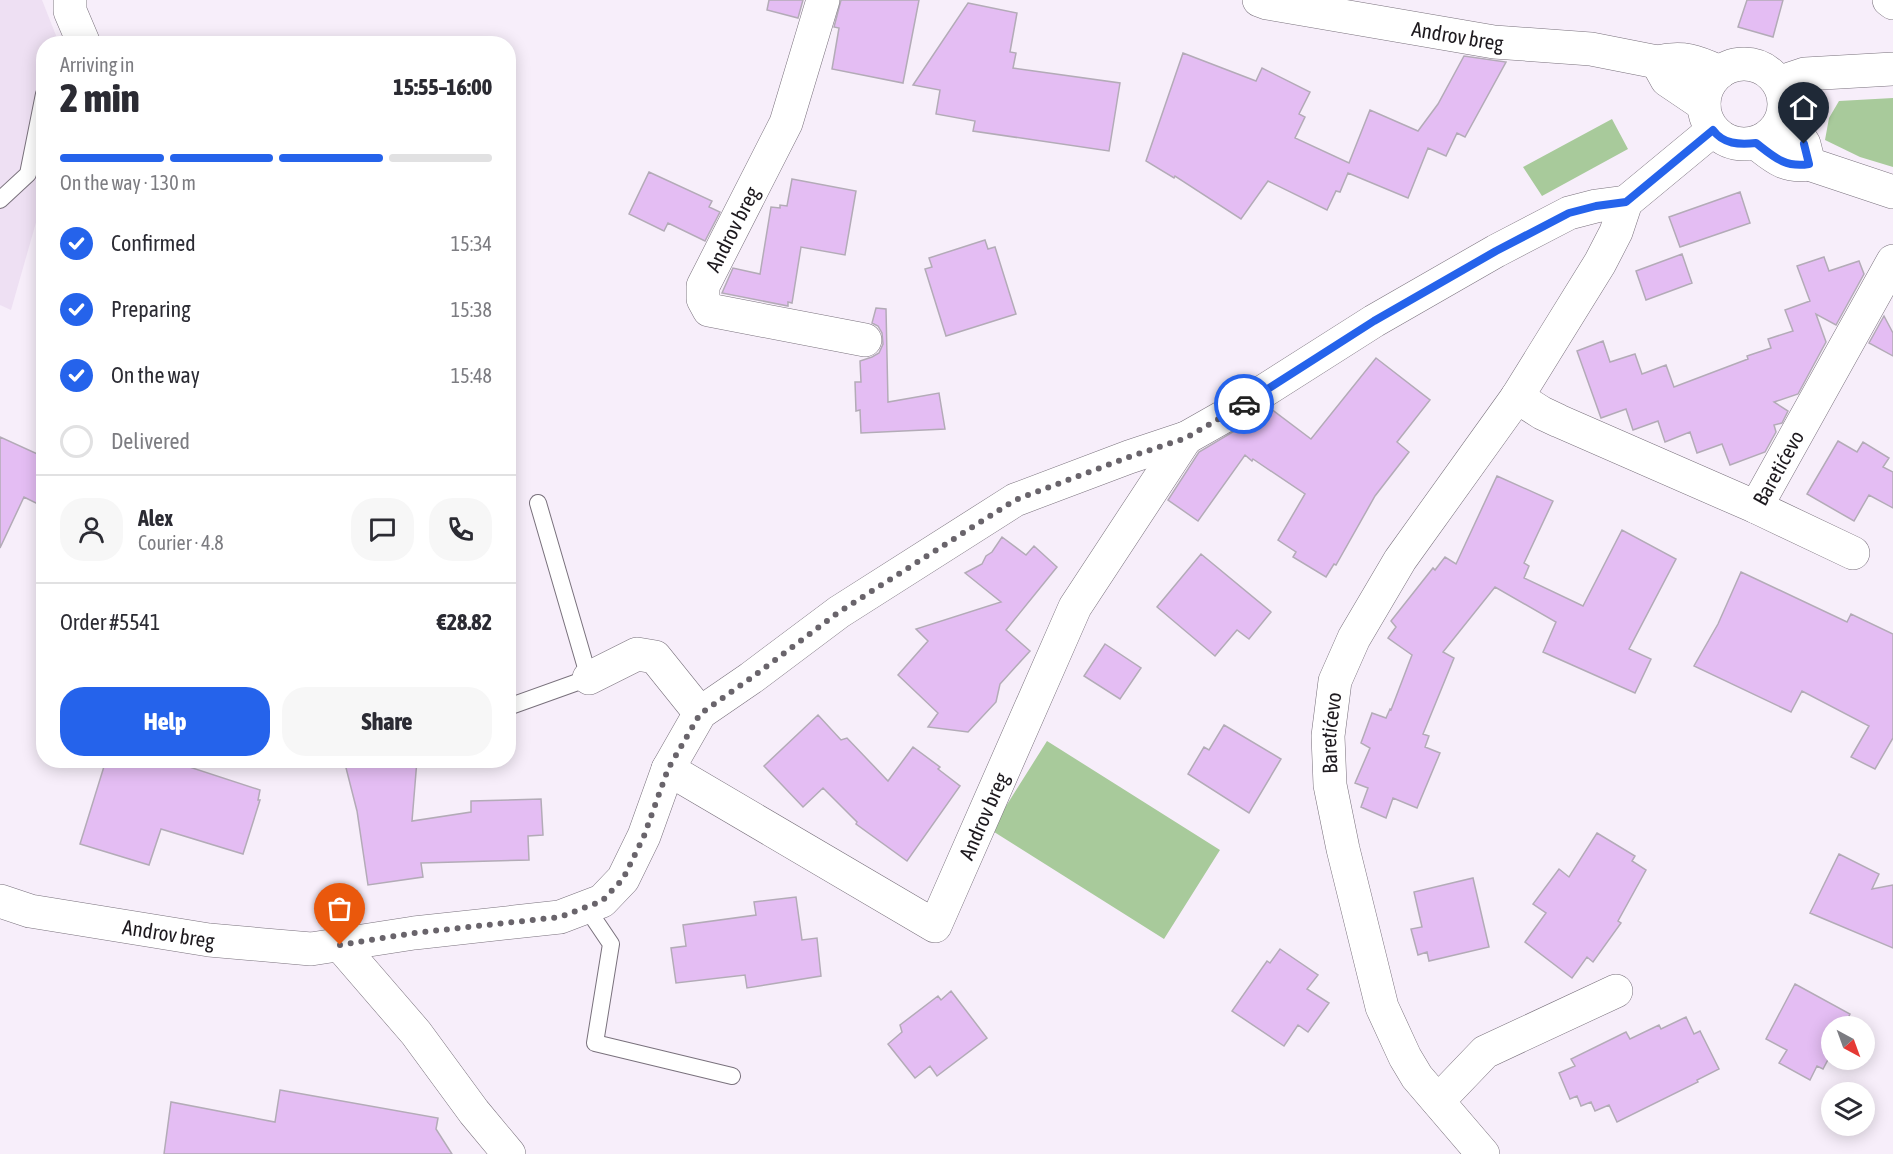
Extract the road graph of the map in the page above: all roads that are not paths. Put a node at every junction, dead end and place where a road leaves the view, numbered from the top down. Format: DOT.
graph roads {
  1 [pos="70,0"];
  2 [pos="823,0"];
  3 [pos="1259,0"];
  4 [pos="1889,0"];
  5 [pos="1893,3"];
  6 [pos="81,36"];
  7 [pos="1657,62"];
  8 [pos="1893,69"];
  9 [pos="1720,72"];
  10 [pos="1782,100"];
  11 [pos="1708,118"];
  12 [pos="36,134"];
  13 [pos="1756,143"];
  14 [pos="1809,164"];
  15 [pos="1893,192"];
  16 [pos="0,200"];
  17 [pos="1626,202"];
  18 [pos="1893,261"];
  19 [pos="865,340"];
  20 [pos="1517,397"];
  21 [pos="1186,438"];
  22 [pos="537,503"];
  23 [pos="1756,507"];
  24 [pos="1853,553"];
  25 [pos="588,678"];
  26 [pos="516,704"];
  27 [pos="700,714"];
  28 [pos="668,769"];
  29 [pos="0,901"];
  30 [pos="586,907"];
  31 [pos="340,945"];
  32 [pos="1616,991"];
  33 [pos="732,1076"];
  34 [pos="1438,1101"];
  35 [pos="510,1154"];
  36 [pos="1483,1154"];
  1 -- 6 [label="street"];
  2 -- 19 [label="street, Androv breg"];
  3 -- 7 [label="street, Androv breg"];
  4 -- 5 [label="street"];
  7 -- 9 [label="street, Androv breg"];
  7 -- 11 [label="street"];
  8 -- 10 [label="street"];
  9 -- 10 [label="street"];
  9 -- 11 [label="street"];
  10 -- 13 [label="street"];
  10 -- 14 [label="street"];
  11 -- 13 [label="street"];
  11 -- 17 [label="street"];
  12 -- 16 [label="lane"];
  13 -- 14 [label="street"];
  14 -- 15 [label="street"];
  17 -- 20 [label="street, Baretićevo"];
  17 -- 21 [label="street, Androv breg"];
  18 -- 23 [label="street, Baretićevo"];
  20 -- 23 [label="street, Baretićevo"];
  20 -- 34 [label="street, Baretićevo"];
  21 -- 27 [label="street, Androv breg"];
  21 -- 28 [label="street, Androv breg"];
  22 -- 25 [label="lane"];
  23 -- 24 [label="street"];
  25 -- 26 [label="lane"];
  25 -- 27 [label="street"];
  27 -- 28 [label="street, Androv breg"];
  28 -- 30 [label="street, Androv breg"];
  29 -- 31 [label="street, Androv breg"];
  30 -- 31 [label="street, Androv breg"];
  30 -- 33 [label="lane"];
  31 -- 35 [label="street"];
  32 -- 34 [label="street"];
  34 -- 36 [label="street, Baretićevo"];
}
